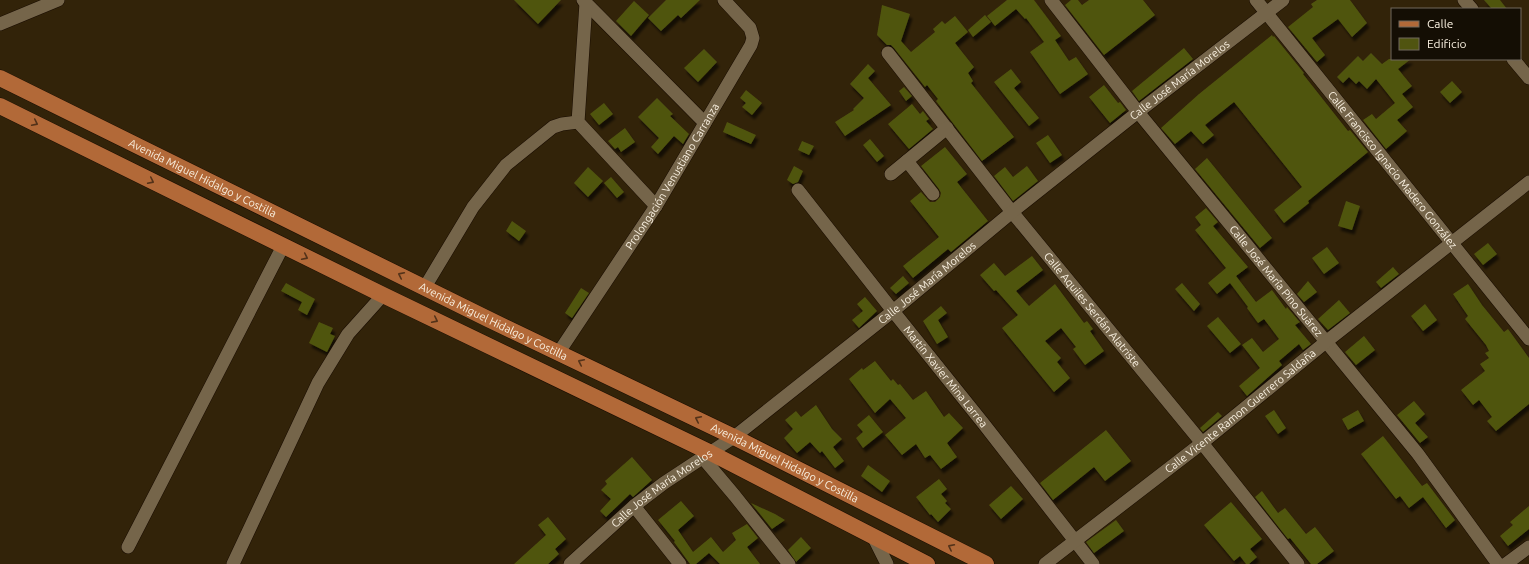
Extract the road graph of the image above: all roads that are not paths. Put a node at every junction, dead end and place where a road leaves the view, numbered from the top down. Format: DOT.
graph roads {
  1 [pos="58,0"];
  2 [pos="724,0"];
  3 [pos="1051,0"];
  4 [pos="1256,0"];
  5 [pos="1283,0"];
  6 [pos="1464,0"];
  7 [pos="584,2"];
  8 [pos="1471,8"];
  9 [pos="1267,14"];
  10 [pos="0,24"];
  11 [pos="888,53"];
  12 [pos="1515,60"];
  13 [pos="0,78"];
  14 [pos="1529,78"];
  15 [pos="0,106"];
  16 [pos="1138,112"];
  17 [pos="578,122"];
  18 [pos="705,123"];
  19 [pos="947,128"];
  20 [pos="907,161"];
  21 [pos="891,174"];
  22 [pos="1529,182"];
  23 [pos="798,190"];
  24 [pos="933,194"];
  25 [pos="656,206"];
  26 [pos="1012,212"];
  27 [pos="1452,242"];
  28 [pos="282,246"];
  29 [pos="425,287"];
  30 [pos="383,295"];
  31 [pos="893,312"];
  32 [pos="1529,339"];
  33 [pos="1327,341"];
  34 [pos="559,352"];
  35 [pos="734,437"];
  36 [pos="1202,443"];
  37 [pos="707,455"];
  38 [pos="634,506"];
  39 [pos="873,536"];
  40 [pos="1075,541"];
  41 [pos="128,547"];
  42 [pos="1529,547"];
  43 [pos="233,564"];
  44 [pos="570,564"];
  45 [pos="680,564"];
  46 [pos="789,564"];
  47 [pos="887,564"];
  48 [pos="926,564"];
  49 [pos="986,564"];
  50 [pos="1045,564"];
  51 [pos="1093,564"];
  52 [pos="1298,564"];
  53 [pos="1498,564"];
  54 [pos="1506,564"];
  1 -- 10 [label="street"];
  2 -- 18 [label="street, Prolongación Venustiano Carranza"];
  3 -- 16 [label="street, Calle José María Pino Suárez"];
  4 -- 9 [label="street, Calle Francisco Ignacio Madero González"];
  5 -- 9 [label="street, Calle José María Morelos"];
  6 -- 8 [label="street"];
  7 -- 17 [label="street"];
  7 -- 18 [label="street"];
  9 -- 16 [label="street, Calle José María Morelos"];
  9 -- 27 [label="street, Calle Francisco Ignacio Madero González"];
  11 -- 19 [label="street, Calle Aquiles Serdán Alatriste"];
  12 -- 14 [label="street"];
  29 -- 13 [label="main road, Avenida Miguel Hidalgo y Costilla, one-way"];
  15 -- 28 [label="main road, one-way"];
  16 -- 26 [label="street, Calle José María Morelos"];
  16 -- 33 [label="street, Calle José María Pino Suárez"];
  17 -- 25 [label="street"];
  17 -- 29 [label="street"];
  18 -- 25 [label="street, Prolongación Venustiano Carranza"];
  19 -- 20 [label="street"];
  19 -- 26 [label="street, Calle Aquiles Serdán Alatriste"];
  20 -- 21 [label="street"];
  20 -- 24 [label="street"];
  22 -- 27 [label="street, Calle Vicente Ramon Guerrero Saldaña"];
  23 -- 31 [label="street, Martín Xavier Mina Larrea"];
  25 -- 34 [label="street, Prolongación Venustiano Carranza"];
  26 -- 31 [label="street, Calle José María Morelos"];
  26 -- 36 [label="street, Calle Aquiles Serdán Alatriste"];
  27 -- 32 [label="street, Calle Francisco Ignacio Madero González"];
  27 -- 33 [label="street, Calle Vicente Ramon Guerrero Saldaña"];
  28 -- 30 [label="main road, one-way"];
  28 -- 41 [label="street"];
  29 -- 34 [label="main road, Avenida Miguel Hidalgo y Costilla"];
  30 -- 37 [label="main road, one-way"];
  30 -- 43 [label="street"];
  31 -- 35 [label="street, Calle José María Morelos"];
  31 -- 40 [label="street, Martín Xavier Mina Larrea"];
  33 -- 36 [label="street, Calle Vicente Ramon Guerrero Saldaña"];
  33 -- 53 [label="street, Calle José María Pino Suárez"];
  35 -- 34 [label="main road, Avenida Miguel Hidalgo y Costilla, one-way"];
  35 -- 37 [label="street, Calle José María Morelos"];
  49 -- 35 [label="main road, Avenida Miguel Hidalgo y Costilla, one-way"];
  36 -- 40 [label="street, Calle Vicente Ramon Guerrero Saldaña"];
  36 -- 52 [label="street, Calle Aquiles Serdán Alatriste"];
  37 -- 38 [label="street, Calle José María Morelos"];
  37 -- 39 [label="main road"];
  37 -- 46 [label="street"];
  38 -- 44 [label="street, Calle José María Morelos"];
  38 -- 45 [label="street"];
  39 -- 47 [label="street"];
  39 -- 48 [label="main road"];
  40 -- 50 [label="street, Calle Vicente Ramon Guerrero Saldaña"];
  40 -- 51 [label="street, Martín Xavier Mina Larrea"];
  42 -- 54 [label="street"];
}
